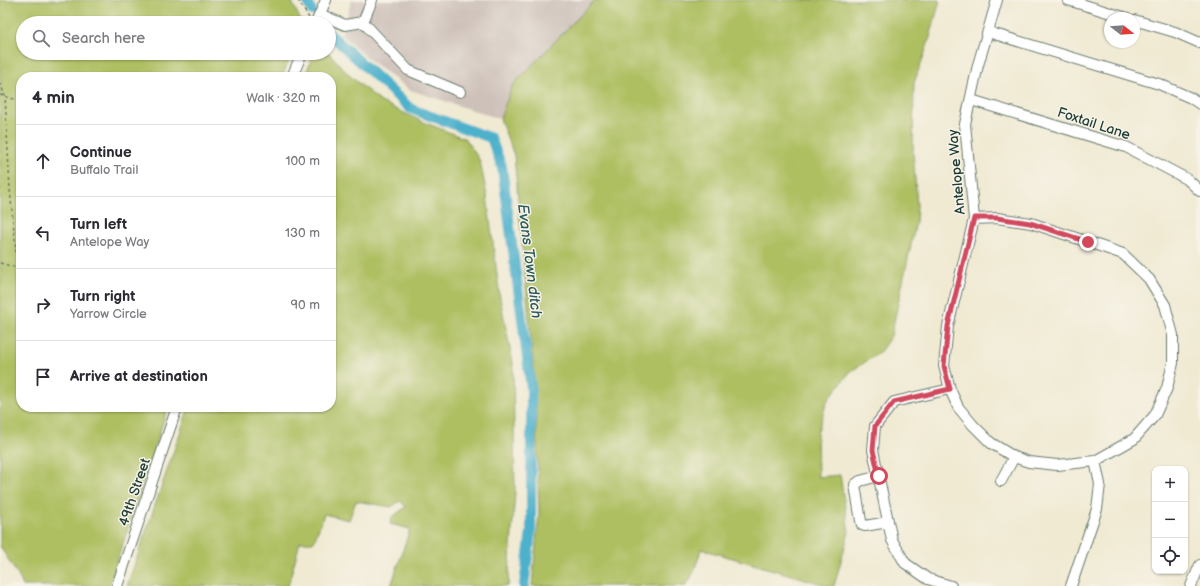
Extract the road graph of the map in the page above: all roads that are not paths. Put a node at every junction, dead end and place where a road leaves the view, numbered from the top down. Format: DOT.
graph roads {
  1 [pos="326,0"];
  2 [pos="372,0"];
  3 [pos="997,0"];
  4 [pos="1068,0"];
  5 [pos="1107,12"];
  6 [pos="319,16"];
  7 [pos="363,22"];
  8 [pos="1140,22"];
  9 [pos="336,23"];
  10 [pos="988,32"];
  11 [pos="1200,43"];
  12 [pos="299,60"];
  13 [pos="294,72"];
  14 [pos="460,92"];
  15 [pos="971,100"];
  16 [pos="1200,104"];
  17 [pos="1200,191"];
  18 [pos="974,218"];
  19 [pos="950,389"];
  20 [pos="175,412"];
  21 [pos="1014,457"];
  22 [pos="1095,461"];
  23 [pos="879,476"];
  24 [pos="1001,481"];
  25 [pos="888,522"];
  26 [pos="1200,566"];
  27 [pos="117,586"];
  28 [pos="950,586"];
  29 [pos="1071,586"];
  30 [pos="1191,586"];
  1 -- 6 [label="street"];
  2 -- 7 [label="street"];
  3 -- 10 [label="street, Antelope Way"];
  4 -- 5 [label="street"];
  7 -- 9 [label="street"];
  7 -- 14 [label="street"];
  8 -- 11 [label="street"];
  10 -- 15 [label="street, Antelope Way"];
  10 -- 16 [label="street"];
  12 -- 13 [label="street"];
  15 -- 17 [label="street, Foxtail Lane"];
  15 -- 18 [label="street, Antelope Way"];
  18 -- 19 [label="street, Antelope Way"];
  18 -- 22 [label="street"];
  19 -- 21 [label="street, Antelope Way"];
  19 -- 23 [label="street"];
  20 -- 27 [label="street, 49th Street"];
  21 -- 22 [label="street, Antelope Way"];
  21 -- 24 [label="street"];
  22 -- 29 [label="street"];
  23 -- 25 [label="street"];
  23 -- 25 [label="street"];
  25 -- 28 [label="street"];
  26 -- 30 [label="street"];
}
